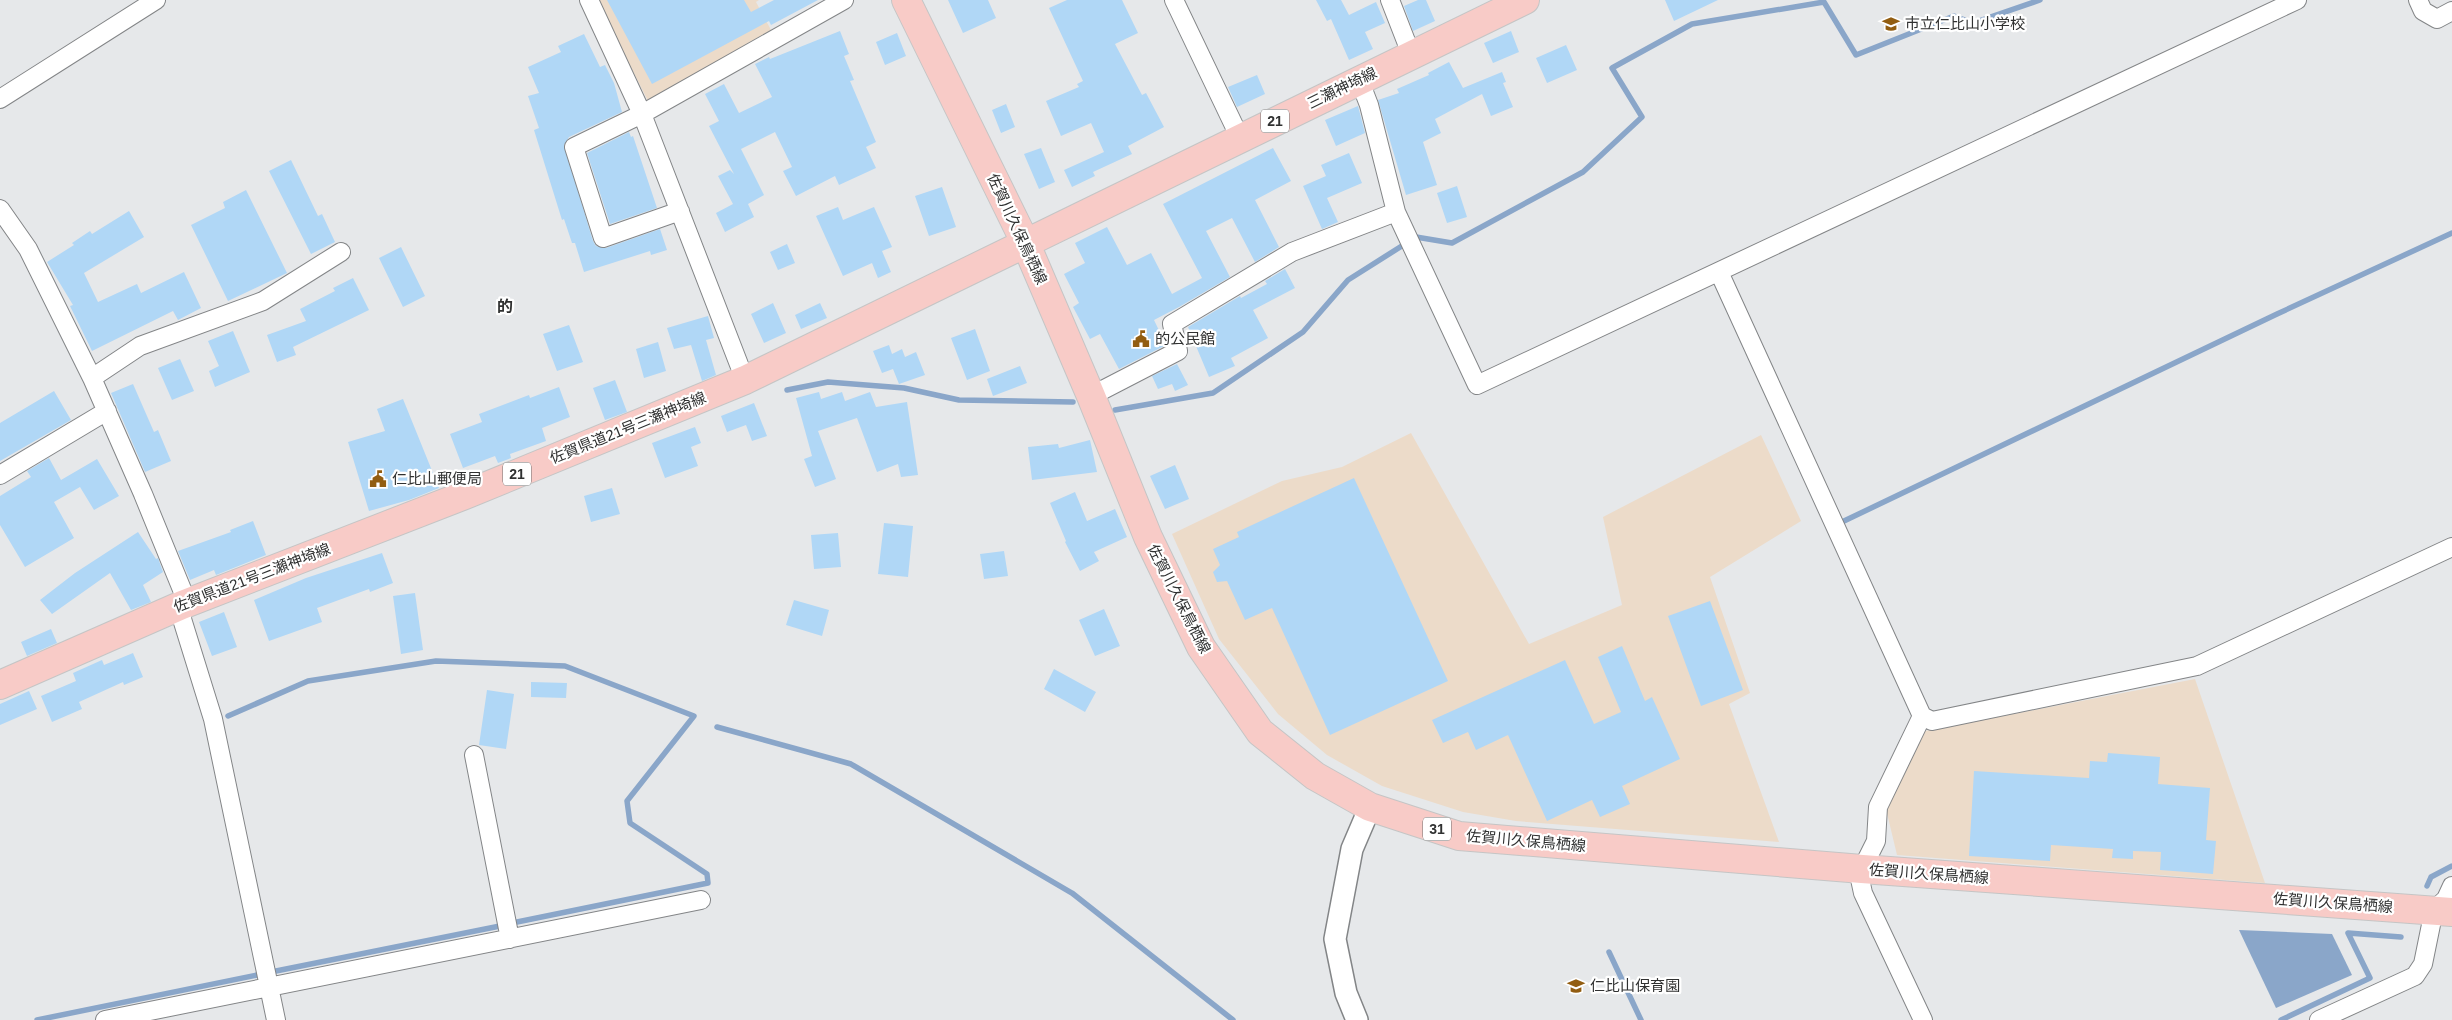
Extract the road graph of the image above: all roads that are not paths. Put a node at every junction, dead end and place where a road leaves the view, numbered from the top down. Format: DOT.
graph roads {
  1 [pos="156,0"];
  2 [pos="589,0"];
  3 [pos="844,0"];
  4 [pos="906,0"];
  5 [pos="1174,0"];
  6 [pos="1390,0"];
  7 [pos="1525,0"];
  8 [pos="2298,0"];
  9 [pos="2418,0"];
  10 [pos="2452,11"];
  11 [pos="1411,54"];
  12 [pos="1359,79"];
  13 [pos="0,99"];
  14 [pos="642,114"];
  15 [pos="1240,138"];
  16 [pos="0,208"];
  17 [pos="680,211"];
  18 [pos="1396,212"];
  19 [pos="1025,242"];
  20 [pos="341,252"];
  21 [pos="1719,272"];
  22 [pos="92,378"];
  23 [pos="745,380"];
  24 [pos="1091,396"];
  25 [pos="107,411"];
  26 [pos="0,475"];
  27 [pos="2452,547"];
  28 [pos="182,605"];
  29 [pos="0,685"];
  30 [pos="1922,716"];
  31 [pos="474,755"];
  32 [pos="1370,807"];
  33 [pos="1862,869"];
  34 [pos="2452,886"];
  35 [pos="701,900"];
  36 [pos="2443,911"];
  37 [pos="510,939"];
  38 [pos="270,988"];
  39 [pos="105,1020"];
  40 [pos="276,1020"];
  41 [pos="1357,1020"];
  42 [pos="1924,1020"];
  43 [pos="2319,1020"];
  1 -- 13 [label="street"];
  2 -- 14 [label="street"];
  3 -- 14 [label="street"];
  4 -- 19 [label="main road, 佐賀川久保鳥栖線 / 31"];
  5 -- 15 [label="street"];
  6 -- 11 [label="street"];
  7 -- 11 [label="main road, 三瀬神埼線 / 21"];
  8 -- 21 [label="street"];
  9 -- 10 [label="street"];
  11 -- 12 [label="main road, 三瀬神埼線 / 21"];
  12 -- 15 [label="main road, 三瀬神埼線 / 21"];
  12 -- 18 [label="street"];
  14 -- 17 [label="street"];
  14 -- 17 [label="street"];
  15 -- 19 [label="main road, 三瀬神埼線 / 21"];
  16 -- 22 [label="street"];
  17 -- 23 [label="street"];
  18 -- 21 [label="street"];
  18 -- 24 [label="street"];
  19 -- 23 [label="main road, 佐賀県道21号三瀬神埼線 / 21"];
  19 -- 24 [label="main road, 佐賀川久保鳥栖線 / 31"];
  20 -- 22 [label="street"];
  21 -- 30 [label="street"];
  22 -- 25 [label="street"];
  23 -- 28 [label="main road, 佐賀県道21号三瀬神埼線 / 21"];
  24 -- 32 [label="main road, 佐賀川久保鳥栖線 / 31"];
  25 -- 26 [label="street"];
  25 -- 28 [label="street"];
  27 -- 30 [label="street"];
  28 -- 29 [label="main road, 佐賀県道21号三瀬神埼線 / 21"];
  28 -- 38 [label="street"];
  30 -- 33 [label="street"];
  31 -- 37 [label="street"];
  32 -- 33 [label="main road, 佐賀川久保鳥栖線 / 31"];
  32 -- 41 [label="street"];
  33 -- 36 [label="main road, 佐賀川久保鳥栖線 / 31"];
  33 -- 42 [label="street"];
  34 -- 36 [label="street"];
  35 -- 37 [label="street"];
  36 -- 43 [label="street"];
  37 -- 38 [label="street"];
  38 -- 39 [label="street"];
  38 -- 40 [label="street"];
}
